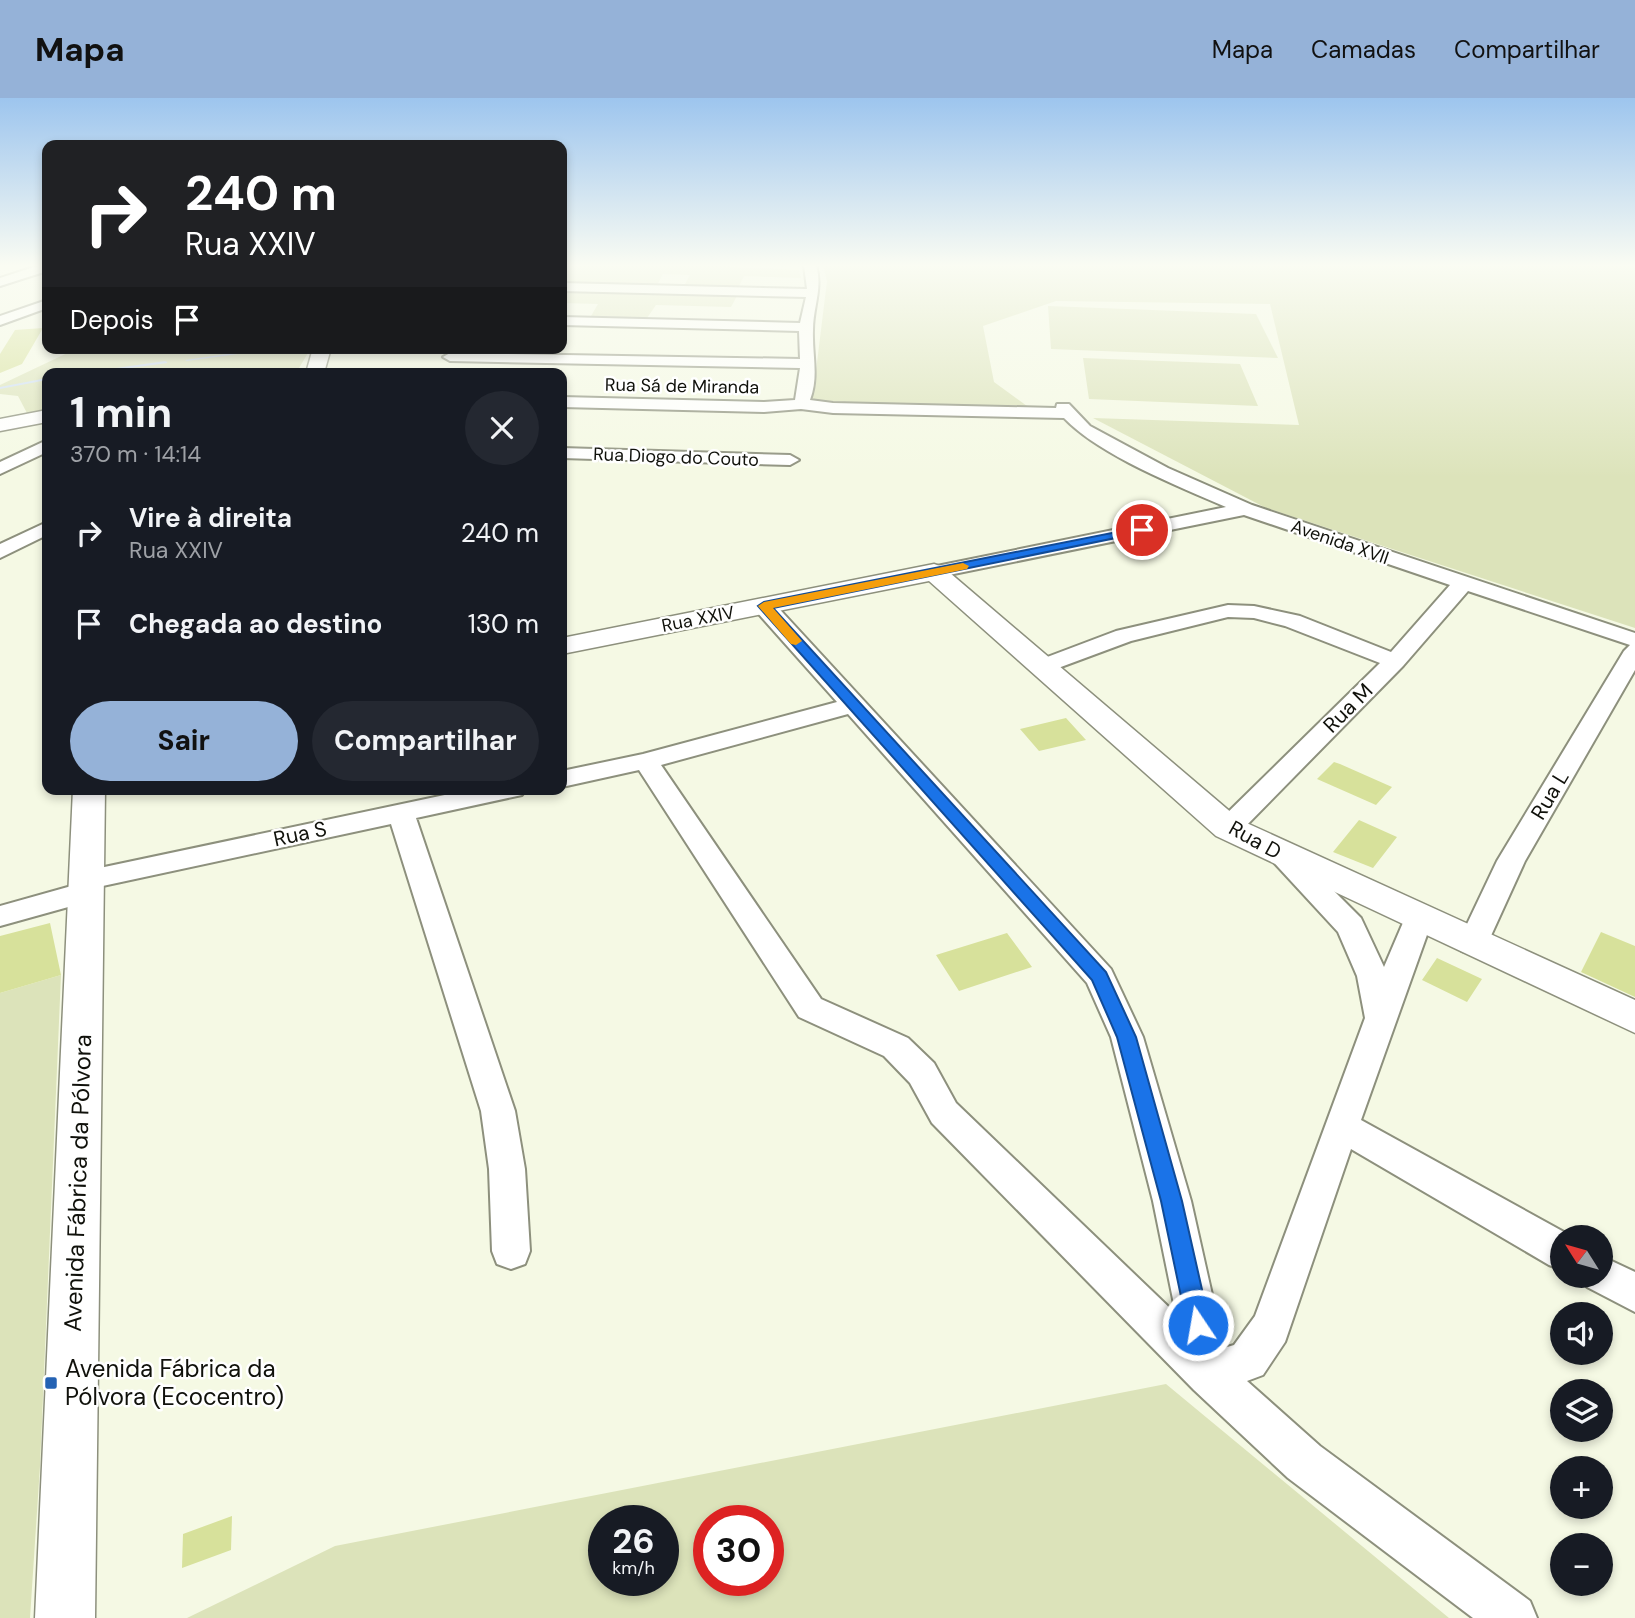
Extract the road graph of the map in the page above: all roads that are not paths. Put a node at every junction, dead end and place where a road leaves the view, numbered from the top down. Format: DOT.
graph roads {
  1 [pos="807,336"];
  2 [pos="482,354"];
  3 [pos="809,364"];
  4 [pos="567,402"];
  5 [pos="802,404"];
  6 [pos="1065,410"];
  7 [pos="42,417"];
  8 [pos="0,425"];
  9 [pos="42,447"];
  10 [pos="567,453"];
  11 [pos="790,460"];
  12 [pos="0,469"];
  13 [pos="1245,509"];
  14 [pos="42,531"];
  15 [pos="0,552"];
  16 [pos="934,572"];
  17 [pos="1463,583"];
  18 [pos="764,606"];
  19 [pos="1635,640"];
  20 [pos="567,645"];
  21 [pos="1635,652"];
  22 [pos="1395,661"];
  23 [pos="1042,667"];
  24 [pos="852,705"];
  25 [pos="646,761"];
  26 [pos="567,778"];
  27 [pos="89,795"];
  28 [pos="485,795"];
  29 [pos="401,813"];
  30 [pos="1228,828"];
  31 [pos="1280,854"];
  32 [pos="86,886"];
  33 [pos="0,916"];
  34 [pos="1418,918"];
  35 [pos="1473,943"];
  36 [pos="1635,1017"];
  37 [pos="1381,1019"];
  38 [pos="1341,1126"];
  39 [pos="1550,1245"];
  40 [pos="511,1251"];
  41 [pos="1614,1281"];
  42 [pos="1635,1293"];
  43 [pos="1209,1375"];
  44 [pos="65,1618"];
  45 [pos="1513,1618"];
  1 -- 3 [label="street"];
  2 -- 3 [label="street"];
  3 -- 5 [label="street"];
  4 -- 5 [label="street, Rua Sá de Miranda"];
  5 -- 6 [label="street, Rua Sá de Miranda"];
  6 -- 13 [label="street, Avenida XVII"];
  7 -- 8 [label="street"];
  9 -- 12 [label="street"];
  10 -- 11 [label="street, Rua Diogo do Couto"];
  13 -- 16 [label="street, Rua XXIV"];
  13 -- 17 [label="street, Avenida XVII"];
  14 -- 15 [label="street"];
  16 -- 18 [label="street, Rua XXIV"];
  16 -- 23 [label="street, Rua D"];
  17 -- 19 [label="street, Avenida XVII"];
  17 -- 22 [label="street, Rua M"];
  18 -- 20 [label="street, Rua XXIV"];
  18 -- 24 [label="street"];
  21 -- 35 [label="street, Rua L"];
  22 -- 23 [label="street"];
  22 -- 30 [label="street, Rua M"];
  23 -- 30 [label="street, Rua D"];
  24 -- 25 [label="street"];
  24 -- 43 [label="street"];
  25 -- 26 [label="street"];
  25 -- 43 [label="street"];
  27 -- 32 [label="street, Avenida Fábrica da Pólvora"];
  28 -- 29 [label="street, Rua S"];
  29 -- 32 [label="street, Rua S"];
  29 -- 40 [label="street"];
  30 -- 31 [label="street, Rua D"];
  31 -- 34 [label="street, Rua D"];
  31 -- 37 [label="street"];
  32 -- 33 [label="street, Rua S"];
  32 -- 44 [label="street, Avenida Fábrica da Pólvora"];
  34 -- 35 [label="street, Rua D"];
  34 -- 37 [label="street"];
  35 -- 36 [label="street, Rua D"];
  37 -- 38 [label="street"];
  38 -- 39 [label="street"];
  38 -- 43 [label="street"];
  41 -- 42 [label="street"];
  43 -- 45 [label="street"];
}
